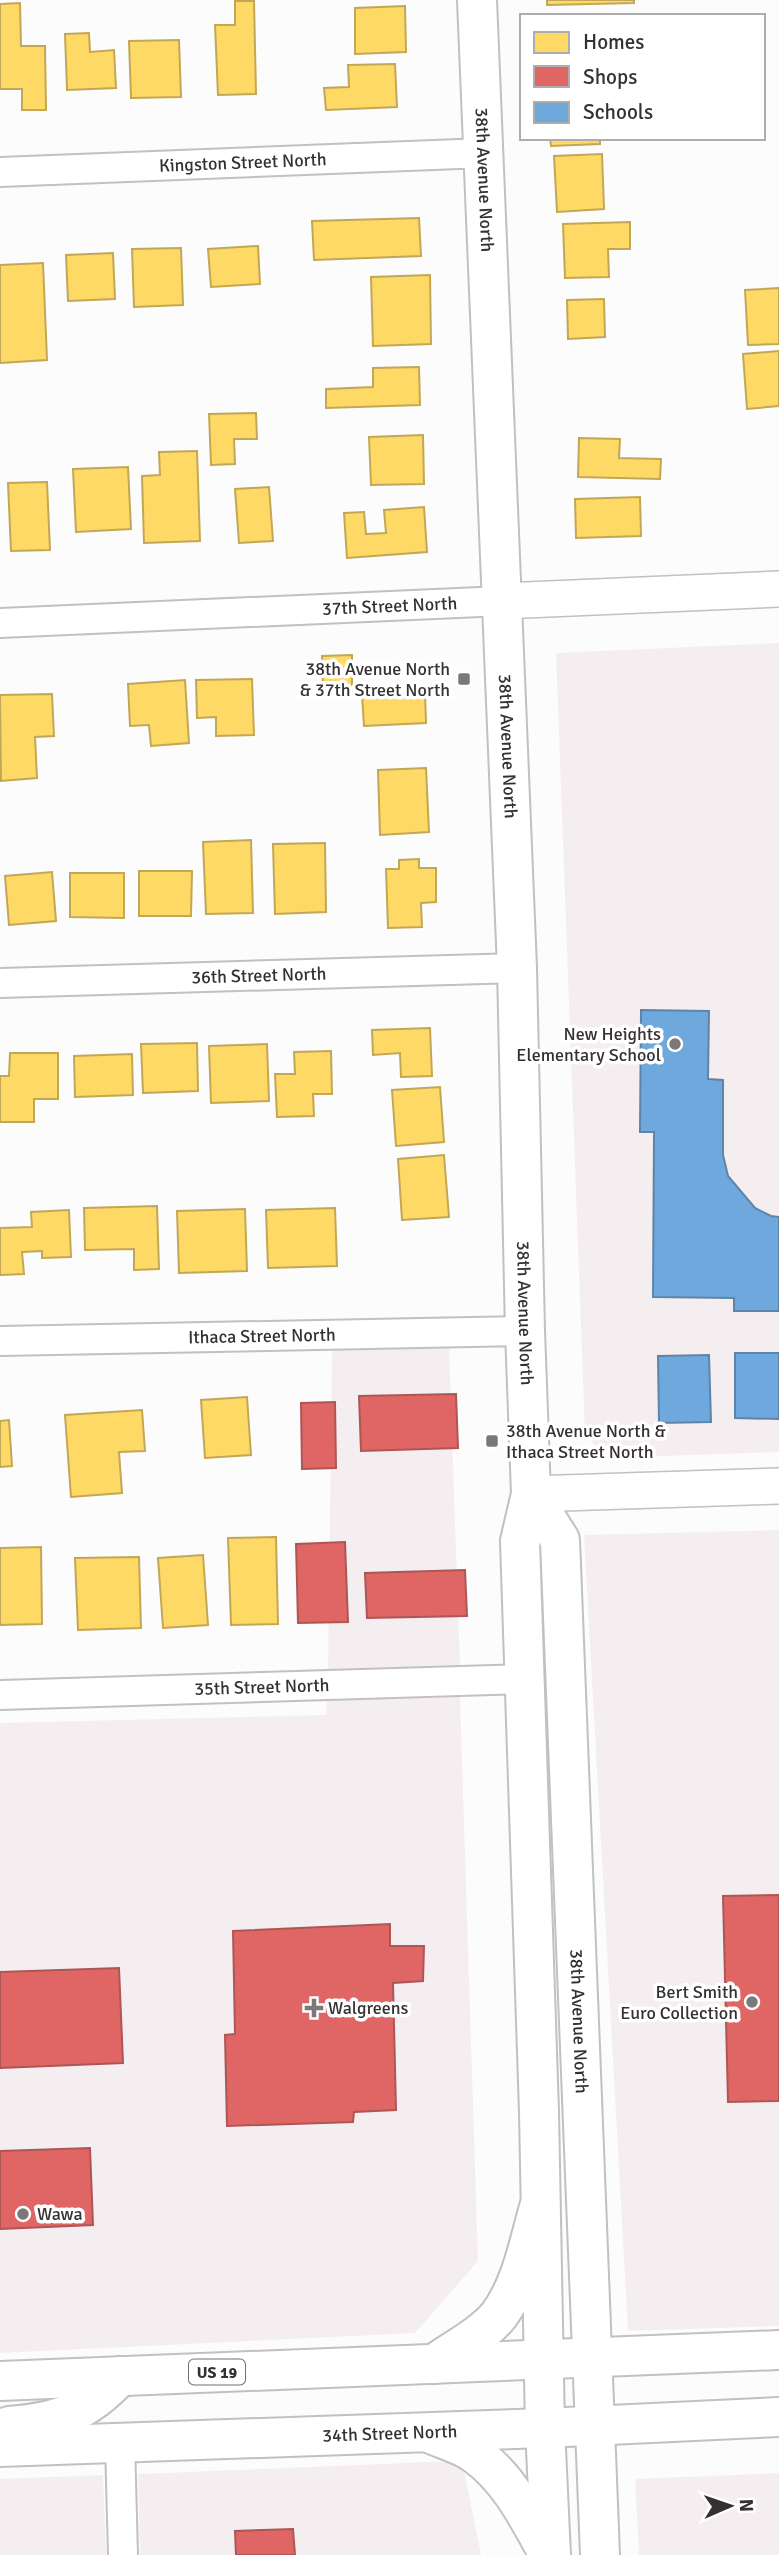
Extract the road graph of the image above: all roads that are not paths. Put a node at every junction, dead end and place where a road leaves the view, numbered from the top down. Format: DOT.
graph roads {
  1 [pos="477,0"];
  2 [pos="485,153"];
  3 [pos="0,172"];
  4 [pos="779,589"];
  5 [pos="503,601"];
  6 [pos="0,623"];
  7 [pos="517,968"];
  8 [pos="0,984"];
  9 [pos="524,1331"];
  10 [pos="0,1341"];
  11 [pos="779,1486"];
  12 [pos="531,1494"];
  13 [pos="524,1679"];
  14 [pos="0,1695"];
  15 [pos="540,2204"];
  16 [pos="779,2350"];
  17 [pos="591,2357"];
  18 [pos="543,2360"];
  19 [pos="434,2364"];
  20 [pos="120,2376"];
  21 [pos="0,2381"];
  22 [pos="779,2417"];
  23 [pos="596,2425"];
  24 [pos="0,2426"];
  25 [pos="545,2428"];
  26 [pos="425,2432"];
  27 [pos="120,2443"];
  28 [pos="0,2447"];
  29 [pos="123,2555"];
  30 [pos="550,2555"];
  31 [pos="600,2555"];
  1 -- 2 [label="main road, 38th Avenue North"];
  2 -- 3 [label="street, Kingston Street North"];
  2 -- 5 [label="main road, 38th Avenue North"];
  4 -- 5 [label="street, 37th Street North"];
  5 -- 6 [label="street, 37th Street North"];
  5 -- 7 [label="main road, 38th Avenue North"];
  7 -- 8 [label="street, 36th Street North"];
  7 -- 9 [label="main road, 38th Avenue North"];
  9 -- 10 [label="street, Ithaca Street North"];
  9 -- 12 [label="main road, 38th Avenue North"];
  11 -- 12 [label="street"];
  12 -- 13 [label="main road, 38th Avenue North"];
  12 -- 17 [label="main road, 38th Avenue North"];
  13 -- 14 [label="street, 35th Street North"];
  13 -- 15 [label="main road, 38th Avenue North"];
  15 -- 18 [label="main road, 38th Avenue North"];
  15 -- 19 [label="main road"];
  16 -- 17 [label="main road, US 19"];
  17 -- 18 [label="main road, US 19"];
  17 -- 23 [label="main road, 38th Avenue North"];
  18 -- 19 [label="main road, US 19"];
  18 -- 25 [label="main road, 38th Avenue North"];
  19 -- 20 [label="main road, US 19"];
  20 -- 21 [label="main road, US 19"];
  20 -- 24 [label="main road"];
  22 -- 23 [label="main road, 34th Street North"];
  23 -- 25 [label="main road, 34th Street North"];
  23 -- 31 [label="main road, 38th Avenue North"];
  25 -- 26 [label="main road, 34th Street North"];
  25 -- 30 [label="main road, 38th Avenue North"];
  26 -- 27 [label="main road, 34th Street North"];
  26 -- 30 [label="main road"];
  27 -- 28 [label="main road, 34th Street North"];
  27 -- 29 [label="street"];
}
